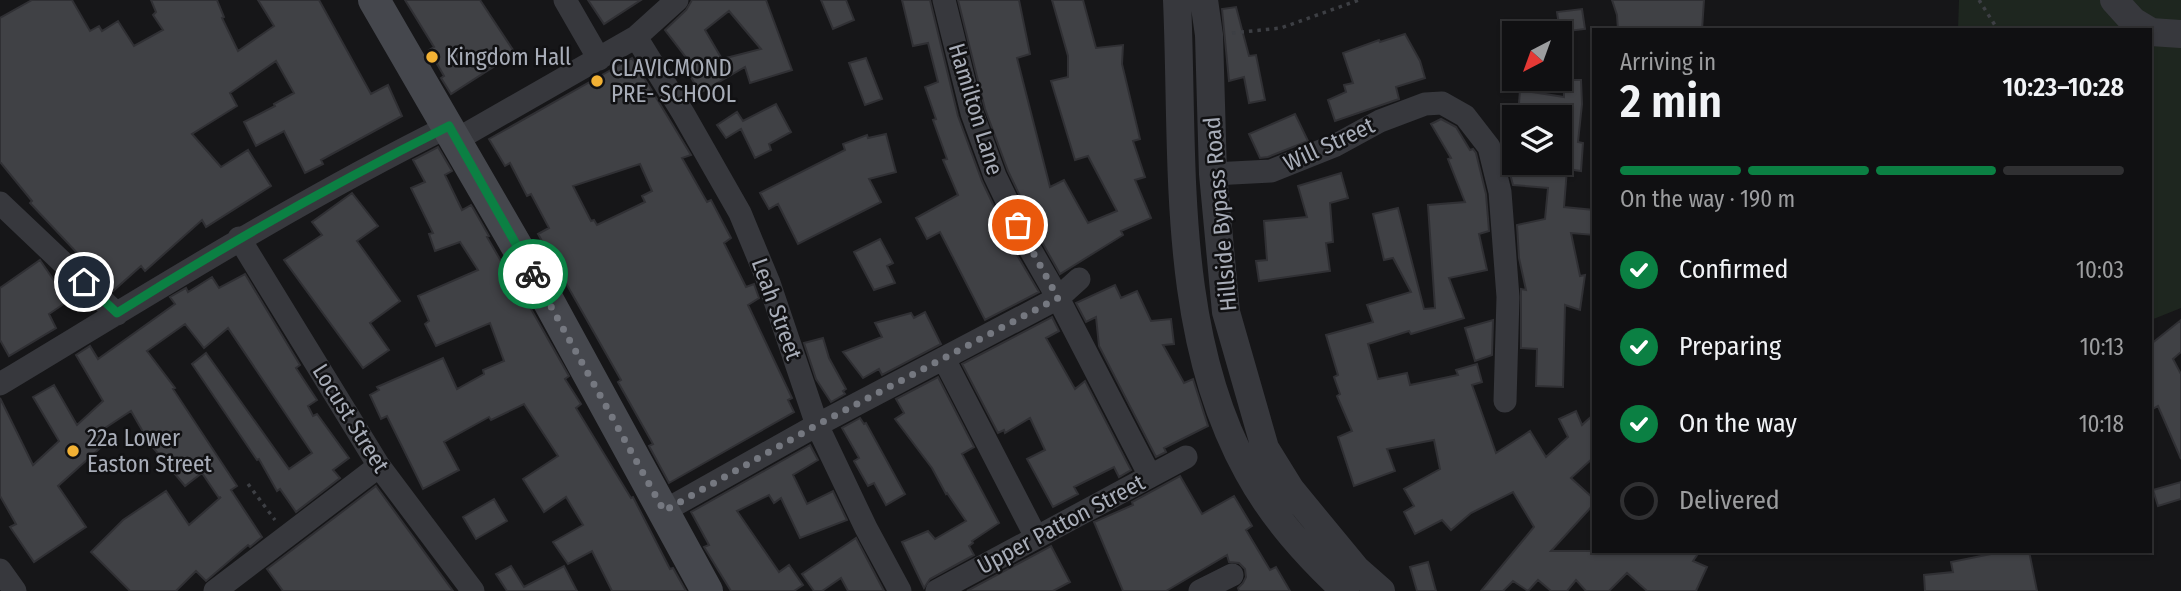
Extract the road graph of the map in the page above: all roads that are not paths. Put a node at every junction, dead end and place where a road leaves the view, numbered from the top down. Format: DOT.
graph roads {
  1 [pos="374,0"];
  2 [pos="565,0"];
  3 [pos="677,0"];
  4 [pos="944,0"];
  5 [pos="1177,0"];
  6 [pos="1204,0"];
  7 [pos="2114,0"];
  8 [pos="2144,28"];
  9 [pos="2152,31"];
  10 [pos="2181,34"];
  11 [pos="636,37"];
  12 [pos="598,59"];
  13 [pos="453,133"];
  14 [pos="1213,174"];
  15 [pos="0,204"];
  16 [pos="239,238"];
  17 [pos="1079,279"];
  18 [pos="1058,298"];
  19 [pos="117,313"];
  20 [pos="944,359"];
  21 [pos="0,384"];
  22 [pos="1505,401"];
  23 [pos="817,425"];
  24 [pos="1186,457"];
  25 [pos="379,466"];
  26 [pos="1150,476"];
  27 [pos="664,511"];
  28 [pos="1036,537"];
  29 [pos="0,570"];
  30 [pos="1232,575"];
  31 [pos="15,591"];
  32 [pos="215,591"];
  33 [pos="473,591"];
  34 [pos="707,591"];
  35 [pos="900,591"];
  36 [pos="936,591"];
  37 [pos="1200,591"];
  38 [pos="1345,591"];
  39 [pos="1381,591"];
  1 -- 13 [label="main road"];
  2 -- 12 [label="street"];
  3 -- 11 [label="street"];
  4 -- 18 [label="street, Hamilton Lane"];
  5 -- 38 [label="street, Hillside Bypass Road"];
  6 -- 14 [label="street, Hillside Bypass Road"];
  7 -- 8 [label="street"];
  9 -- 10 [label="street"];
  11 -- 12 [label="street"];
  11 -- 23 [label="street, Leah Street"];
  12 -- 13 [label="street"];
  13 -- 16 [label="street"];
  13 -- 27 [label="main road"];
  14 -- 22 [label="street, Will Street"];
  14 -- 39 [label="street, Hillside Bypass Road"];
  15 -- 19 [label="street"];
  16 -- 19 [label="street"];
  16 -- 25 [label="street, Locust Street"];
  17 -- 18 [label="street"];
  18 -- 20 [label="street"];
  18 -- 26 [label="street, Hamilton Lane"];
  19 -- 21 [label="street"];
  20 -- 23 [label="street"];
  20 -- 28 [label="street"];
  23 -- 27 [label="street"];
  23 -- 35 [label="street, Leah Street"];
  24 -- 26 [label="street, Upper Patton Street"];
  25 -- 32 [label="street"];
  25 -- 33 [label="street, Locust Street"];
  26 -- 28 [label="street, Upper Patton Street"];
  27 -- 34 [label="main road"];
  28 -- 36 [label="street, Upper Patton Street"];
  29 -- 31 [label="street"];
  30 -- 37 [label="street"];
}
